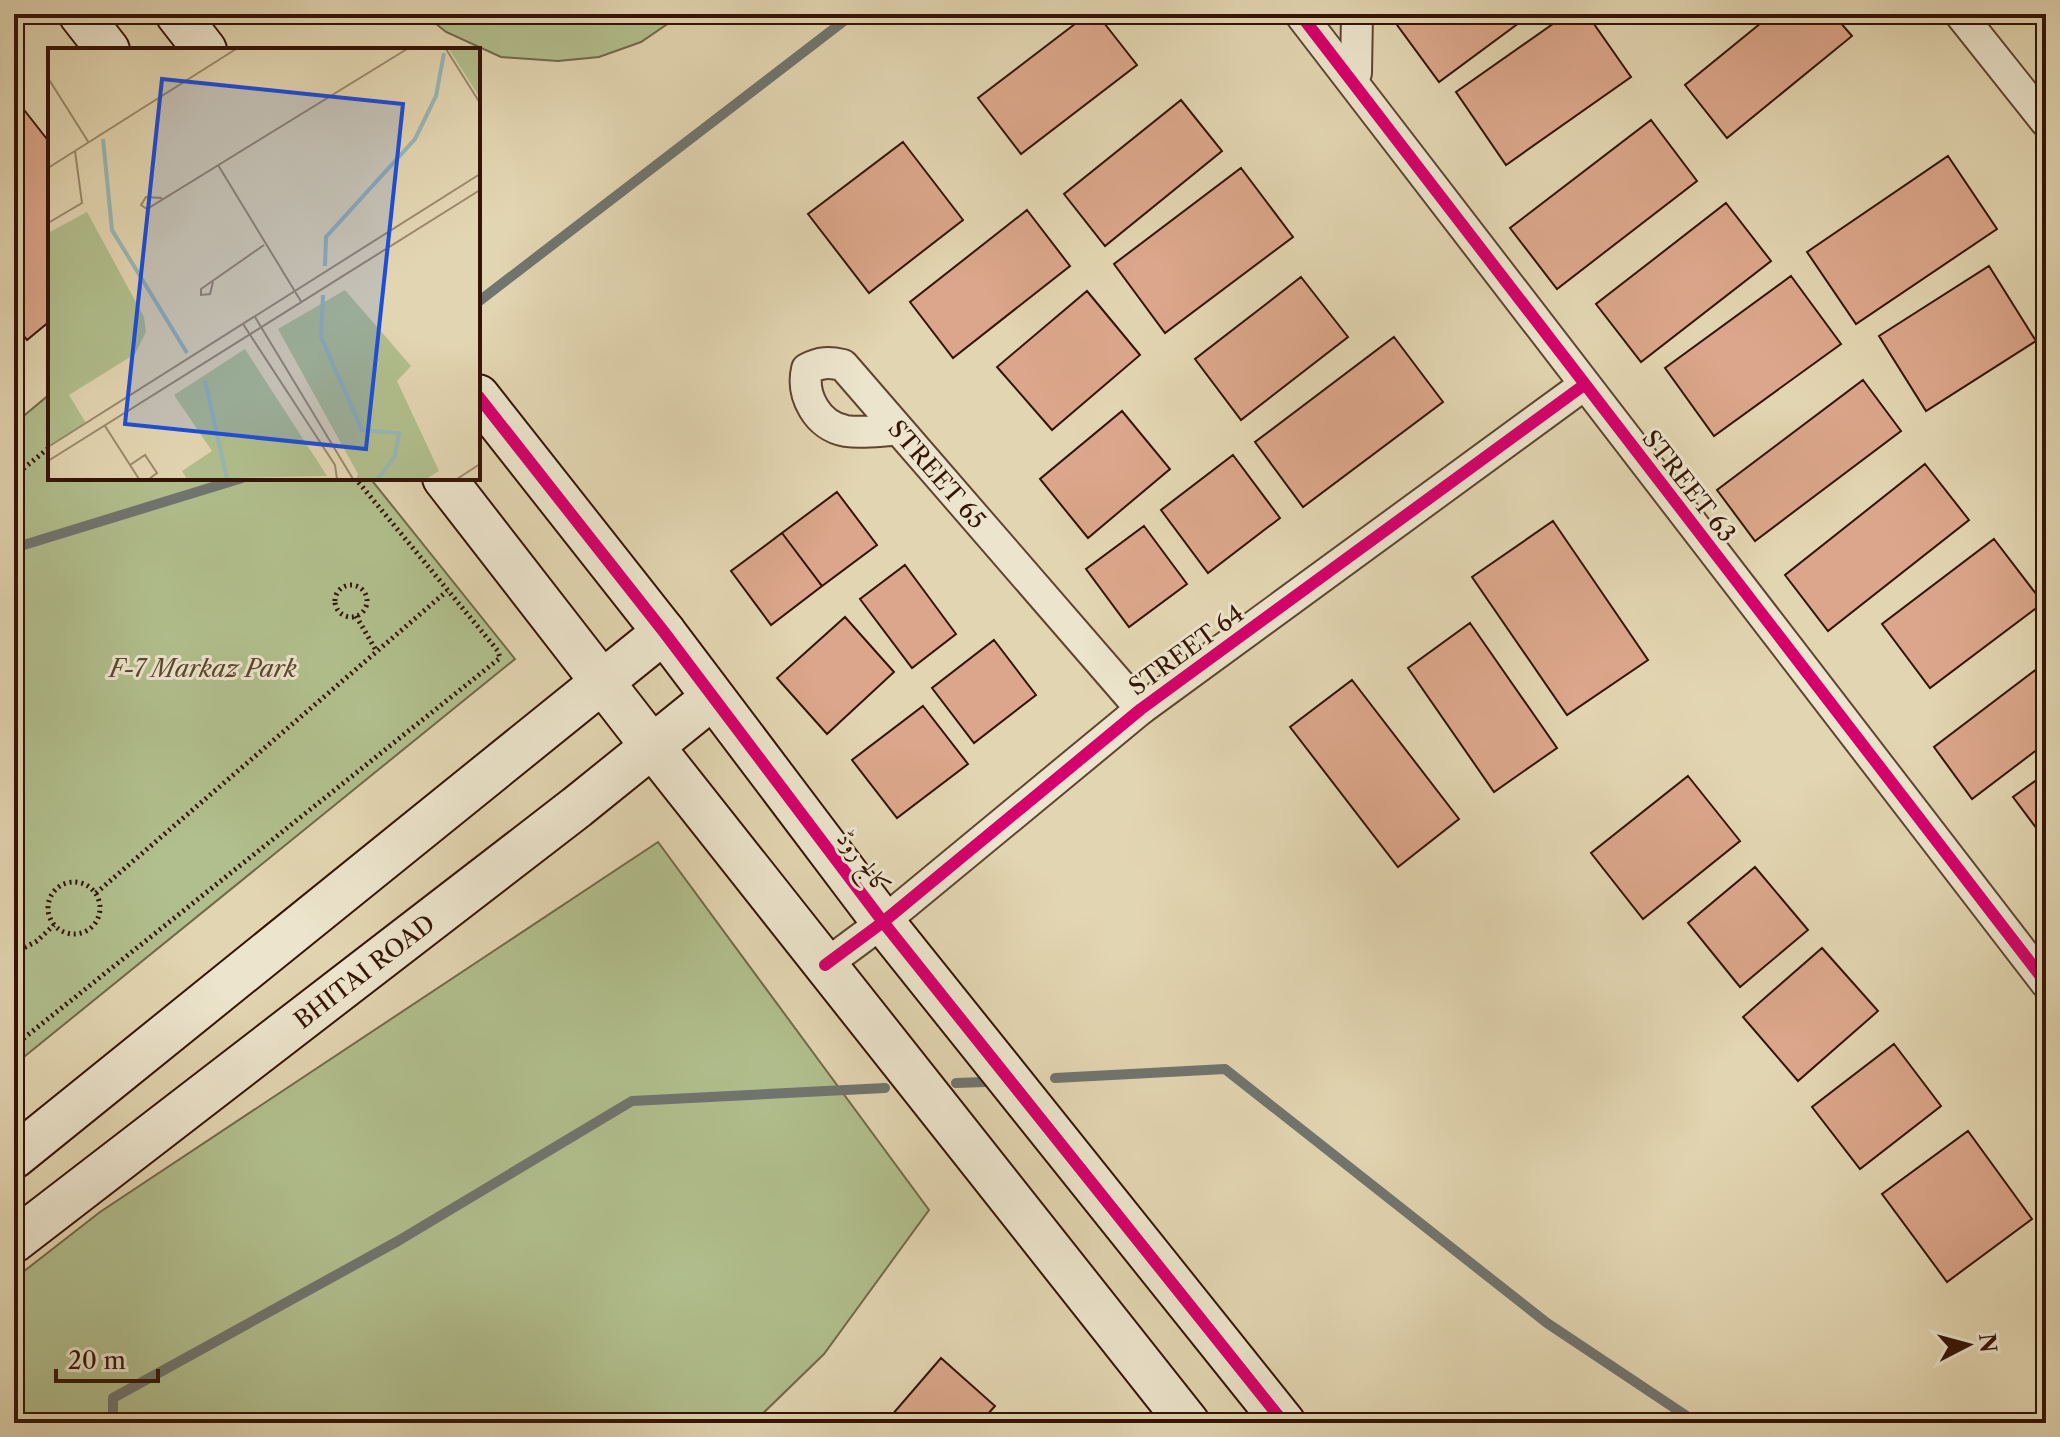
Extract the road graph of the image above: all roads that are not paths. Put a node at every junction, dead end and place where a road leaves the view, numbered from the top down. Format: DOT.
graph roads {
  1 [pos="80,14"];
  2 [pos="177,14"];
  3 [pos="1300,14"];
  4 [pos="1357,14"];
  5 [pos="1960,14"];
  6 [pos="106,48"];
  7 [pos="203,48"];
  8 [pos="1356,73"];
  9 [pos="2046,122"];
  10 [pos="1584,385"];
  11 [pos="480,399"];
  12 [pos="891,430"];
  13 [pos="446,480"];
  14 [pos="664,632"];
  15 [pos="603,680"];
  16 [pos="712,698"];
  17 [pos="1141,709"];
  18 [pos="652,746"];
  19 [pos="883,922"];
  20 [pos="825,965"];
  21 [pos="2046,983"];
  22 [pos="14,1157"];
  23 [pos="14,1241"];
  24 [pos="1188,1423"];
  25 [pos="1284,1423"];
  1 -- 6 [label="street"];
  2 -- 7 [label="street"];
  3 -- 10 [label="street, STREET 63"];
  4 -- 8 [label="street"];
  5 -- 9 [label="street"];
  10 -- 17 [label="street, STREET 64"];
  10 -- 21 [label="street, STREET 63"];
  11 -- 14 [label="street, کالج روڈ"];
  12 -- 17 [label="street, STREET 65"];
  13 -- 15 [label="street"];
  14 -- 15 [label="street"];
  14 -- 16 [label="street, کالج روڈ"];
  15 -- 18 [label="street"];
  15 -- 22 [label="street"];
  16 -- 18 [label="street, BHITAI ROAD"];
  16 -- 19 [label="street, کالج روڈ"];
  17 -- 19 [label="street, STREET 64"];
  18 -- 20 [label="street"];
  18 -- 23 [label="street, BHITAI ROAD"];
  19 -- 20 [label="street, STREET 64"];
  19 -- 25 [label="street, کالج روڈ"];
  20 -- 24 [label="street"];
}
